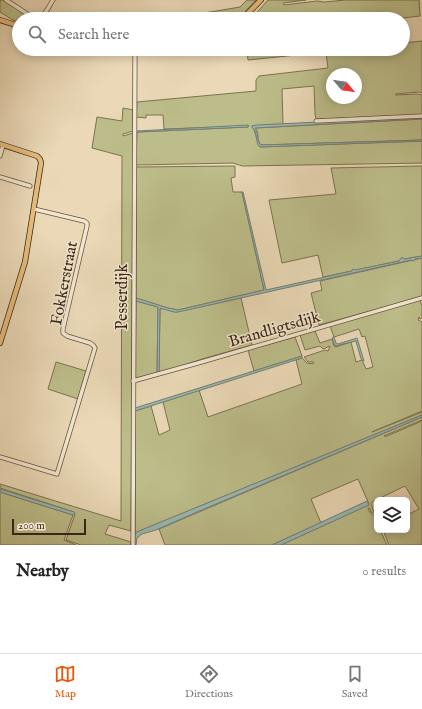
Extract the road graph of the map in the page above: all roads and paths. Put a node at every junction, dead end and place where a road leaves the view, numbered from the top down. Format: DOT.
graph roads {
  1 [pos="6,0"];
  2 [pos="53,0"];
  3 [pos="261,0"];
  4 [pos="24,12"];
  5 [pos="45,12"];
  6 [pos="249,12"];
  7 [pos="0,16"];
  8 [pos="0,20"];
  9 [pos="12,23"];
  10 [pos="12,24"];
  11 [pos="135,56"];
  12 [pos="422,116"];
  13 [pos="316,121"];
  14 [pos="2,145"];
  15 [pos="0,156"];
  16 [pos="0,177"];
  17 [pos="30,186"];
  18 [pos="34,209"];
  19 [pos="422,298"];
  20 [pos="0,343"];
  21 [pos="133,381"];
  22 [pos="0,457"];
  23 [pos="133,545"];
  1 -- 4 [label="street"];
  2 -- 5 [label="street"];
  3 -- 6 [label="main road"];
  7 -- 9 [label="main road"];
  8 -- 10 [label="main road"];
  11 -- 21 [label="street, Pesserdijk"];
  12 -- 13 [label="street"];
  14 -- 15 [label="street"];
  14 -- 18 [label="main road"];
  16 -- 17 [label="street"];
  18 -- 20 [label="main road"];
  18 -- 22 [label="street, Fokkerstraat"];
  19 -- 21 [label="street, Brandligtsdijk"];
  21 -- 23 [label="street, Pesserdijk"];
}
